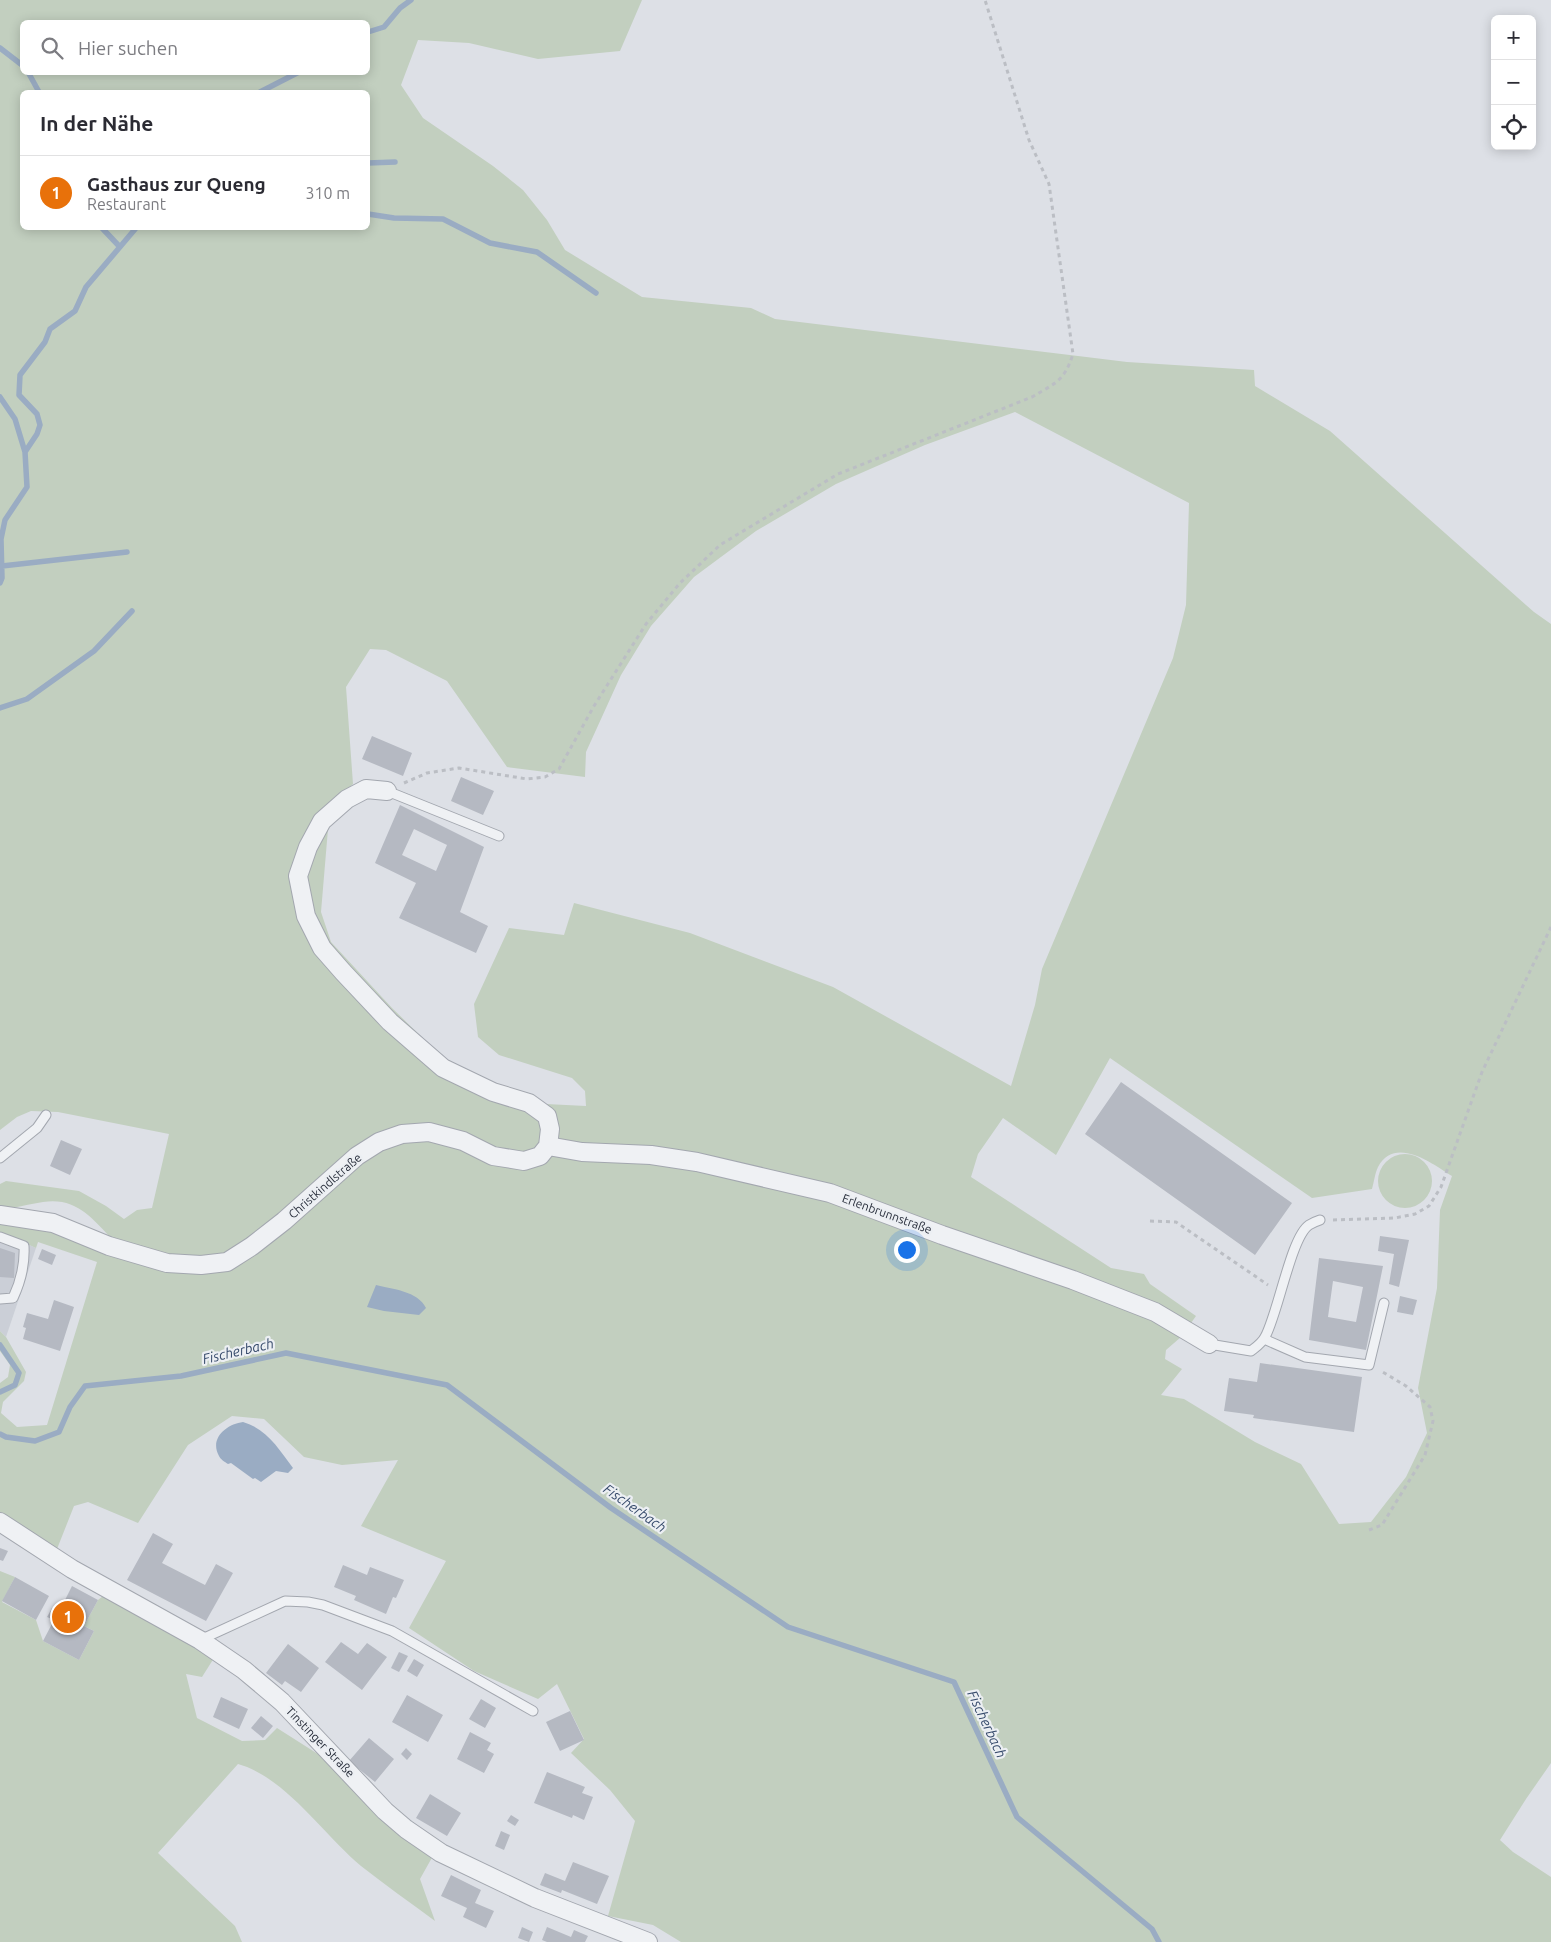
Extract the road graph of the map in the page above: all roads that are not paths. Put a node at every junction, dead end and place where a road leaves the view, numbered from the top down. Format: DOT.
graph roads {
  1 [pos="387,790"];
  2 [pos="499,836"];
  3 [pos="46,1115"];
  4 [pos="548,1146"];
  5 [pos="0,1158"];
  6 [pos="0,1215"];
  7 [pos="1320,1220"];
  8 [pos="0,1236"];
  9 [pos="0,1299"];
  10 [pos="1384,1303"];
  11 [pos="1264,1339"];
  12 [pos="1209,1344"];
  13 [pos="0,1522"];
  14 [pos="200,1640"];
  15 [pos="533,1711"];
  16 [pos="648,1942"];
  1 -- 2 [label="lane"];
  1 -- 4 [label="street"];
  3 -- 5 [label="lane"];
  4 -- 6 [label="street, Christkindlstraße"];
  4 -- 12 [label="street, Erlenbrunnstraße"];
  7 -- 11 [label="lane"];
  8 -- 9 [label="lane"];
  10 -- 11 [label="lane"];
  11 -- 12 [label="lane"];
  13 -- 14 [label="street, Tinstinger Straße"];
  14 -- 15 [label="lane"];
  14 -- 16 [label="street, Tinstinger Straße"];
}
